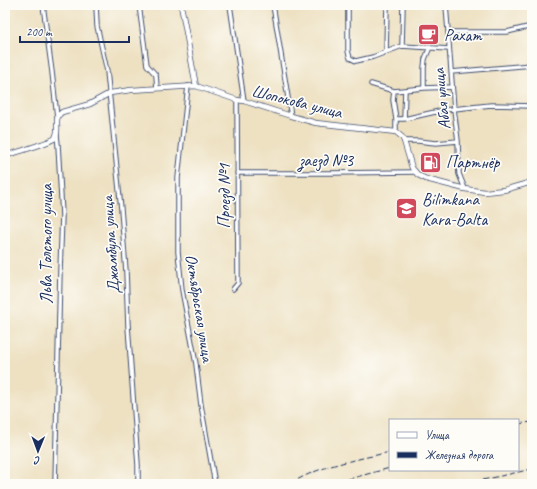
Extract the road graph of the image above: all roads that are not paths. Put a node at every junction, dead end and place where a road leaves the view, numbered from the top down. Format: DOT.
graph roads {
  1 [pos="43,5"];
  2 [pos="96,5"];
  3 [pos="140,5"];
  4 [pos="181,5"];
  5 [pos="230,5"];
  6 [pos="273,5"];
  7 [pos="348,5"];
  8 [pos="387,5"];
  9 [pos="403,5"];
  10 [pos="446,5"];
  11 [pos="532,26"];
  12 [pos="448,32"];
  13 [pos="402,46"];
  14 [pos="430,47"];
  15 [pos="449,49"];
  16 [pos="386,52"];
  17 [pos="532,65"];
  18 [pos="451,72"];
  19 [pos="371,84"];
  20 [pos="188,86"];
  21 [pos="196,86"];
  22 [pos="452,87"];
  23 [pos="157,88"];
  24 [pos="424,88"];
  25 [pos="405,90"];
  26 [pos="394,91"];
  27 [pos="110,93"];
  28 [pos="237,100"];
  29 [pos="244,101"];
  30 [pos="532,106"];
  31 [pos="454,109"];
  32 [pos="291,116"];
  33 [pos="57,117"];
  34 [pos="396,119"];
  35 [pos="404,119"];
  36 [pos="396,132"];
  37 [pos="56,134"];
  38 [pos="404,141"];
  39 [pos="458,141"];
  40 [pos="5,155"];
  41 [pos="414,172"];
  42 [pos="237,173"];
  43 [pos="532,182"];
  44 [pos="465,189"];
  45 [pos="233,289"];
  46 [pos="54,484"];
  47 [pos="138,484"];
  48 [pos="215,484"];
  1 -- 33 [label="street, Льва Толстого улица"];
  2 -- 27 [label="street, Джамбула улица"];
  3 -- 23 [label="street"];
  4 -- 21 [label="street"];
  5 -- 29 [label="street"];
  6 -- 32 [label="street"];
  7 -- 16 [label="street"];
  8 -- 16 [label="street"];
  9 -- 13 [label="street"];
  10 -- 12 [label="street, Абая улица"];
  11 -- 12 [label="street"];
  12 -- 15 [label="street, Абая улица"];
  13 -- 14 [label="street"];
  13 -- 16 [label="street"];
  14 -- 15 [label="street"];
  14 -- 24 [label="street"];
  15 -- 18 [label="street, Абая улица"];
  17 -- 18 [label="street"];
  18 -- 22 [label="street, Абая улица"];
  19 -- 26 [label="street"];
  20 -- 21 [label="street, Шопокова улица"];
  20 -- 23 [label="street, Шопокова улица"];
  20 -- 48 [label="street, Октябрьская улица"];
  21 -- 28 [label="street, Шопокова улица"];
  22 -- 24 [label="street"];
  22 -- 31 [label="street, Абая улица"];
  23 -- 27 [label="street, Шопокова улица"];
  24 -- 25 [label="street"];
  25 -- 26 [label="street"];
  25 -- 35 [label="street"];
  26 -- 34 [label="street"];
  27 -- 33 [label="street, Шопокова улица"];
  27 -- 47 [label="street, Джамбула улица"];
  28 -- 29 [label="street, Шопокова улица"];
  28 -- 42 [label="street, Проезд №1"];
  29 -- 32 [label="street, Шопокова улица"];
  30 -- 31 [label="street"];
  31 -- 35 [label="street"];
  31 -- 39 [label="street, Абая улица"];
  32 -- 36 [label="street, Шопокова улица"];
  33 -- 37 [label="street, Льва Толстого улица"];
  34 -- 35 [label="street"];
  34 -- 36 [label="street"];
  36 -- 38 [label="street"];
  37 -- 40 [label="street"];
  37 -- 46 [label="street, Льва Толстого улица"];
  38 -- 39 [label="street"];
  38 -- 41 [label="street"];
  39 -- 44 [label="street, Абая улица"];
  41 -- 42 [label="street, заезд №3"];
  41 -- 44 [label="street"];
  42 -- 45 [label="street, Проезд №1"];
  43 -- 44 [label="street"];
}
